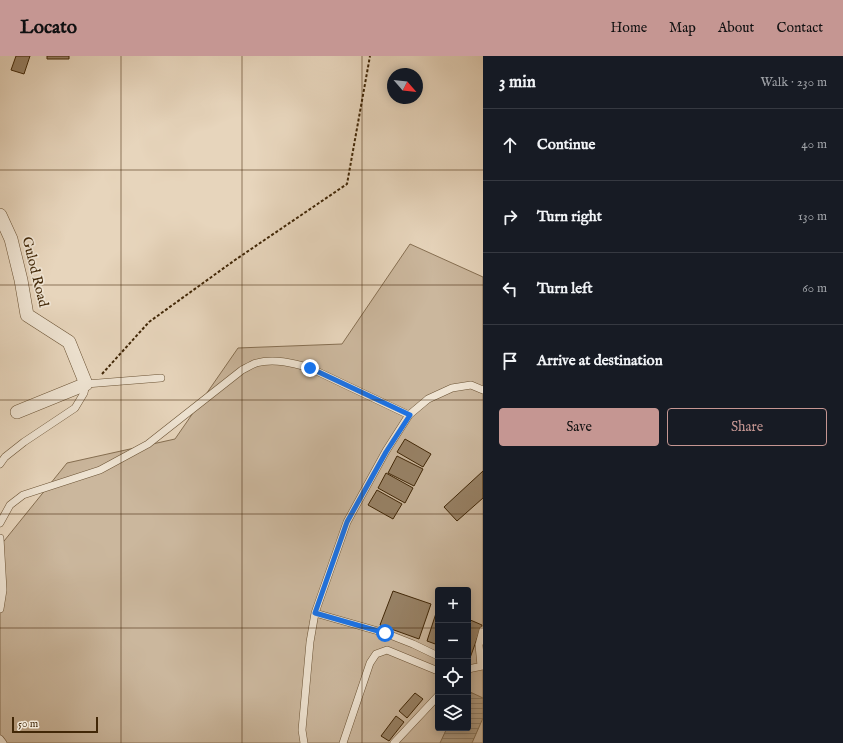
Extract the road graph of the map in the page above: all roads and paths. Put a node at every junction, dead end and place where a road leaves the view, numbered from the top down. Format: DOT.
graph roads {
  1 [pos="370,56"];
  2 [pos="0,215"];
  3 [pos="161,378"];
  4 [pos="90,384"];
  5 [pos="483,390"];
  6 [pos="17,412"];
  7 [pos="410,415"];
  8 [pos="0,464"];
  9 [pos="0,523"];
  10 [pos="0,538"];
  11 [pos="0,609"];
  12 [pos="315,613"];
  13 [pos="483,630"];
  14 [pos="435,655"];
  15 [pos="482,666"];
  16 [pos="471,668"];
  17 [pos="435,670"];
  18 [pos="435,699"];
  19 [pos="0,739"];
  20 [pos="3,743"];
  21 [pos="304,743"];
  22 [pos="343,743"];
  23 [pos="394,743"];
  1 -- 4 [label="path"];
  2 -- 4 [label="street, Gulod Road"];
  3 -- 4 [label="lane"];
  4 -- 6 [label="street"];
  4 -- 8 [label="lane"];
  5 -- 7 [label="lane"];
  7 -- 9 [label="lane"];
  7 -- 12 [label="lane"];
  10 -- 11 [label="lane"];
  12 -- 14 [label="lane"];
  12 -- 21 [label="lane"];
  13 -- 15 [label="lane"];
  15 -- 16 [label="lane"];
  17 -- 22 [label="lane"];
  18 -- 23 [label="lane"];
  19 -- 20 [label="lane"];
}
